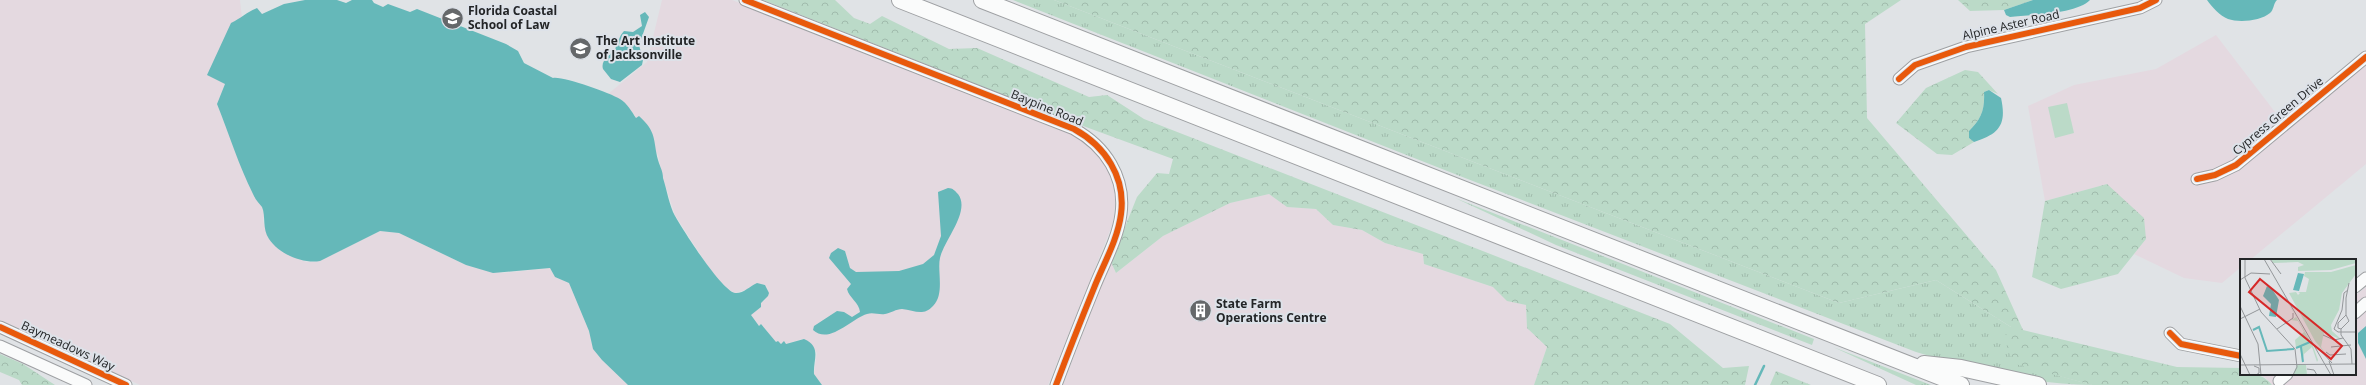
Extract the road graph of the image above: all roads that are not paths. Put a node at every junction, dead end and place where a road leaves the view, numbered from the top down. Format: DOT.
graph roads {
  1 [pos="745,0"];
  2 [pos="900,0"];
  3 [pos="982,0"];
  4 [pos="2156,0"];
  5 [pos="2366,57"];
  6 [pos="1899,79"];
  7 [pos="2197,179"];
  8 [pos="2366,278"];
  9 [pos="2356,286"];
  10 [pos="2366,303"];
  11 [pos="2356,312"];
  12 [pos="0,327"];
  13 [pos="2170,333"];
  14 [pos="0,346"];
  15 [pos="2240,356"];
  16 [pos="1816,361"];
  17 [pos="1902,361"];
  18 [pos="86,385"];
  19 [pos="126,385"];
  20 [pos="1056,385"];
  21 [pos="1858,385"];
  22 [pos="1878,385"];
  23 [pos="1961,385"];
  24 [pos="2038,385"];
  1 -- 20 [label="street, Baypine Road"];
  2 -- 16 [label="highway"];
  3 -- 17 [label="highway"];
  4 -- 6 [label="street, Alpine Aster Road"];
  5 -- 7 [label="street, Cypress Green Drive"];
  8 -- 9 [label="street"];
  10 -- 11 [label="street"];
  12 -- 19 [label="street, Baymeadows Way"];
  13 -- 15 [label="street"];
  14 -- 18 [label="street"];
  16 -- 21 [label="highway"];
  16 -- 22 [label="highway"];
  17 -- 23 [label="highway"];
  17 -- 24 [label="highway"];
}
